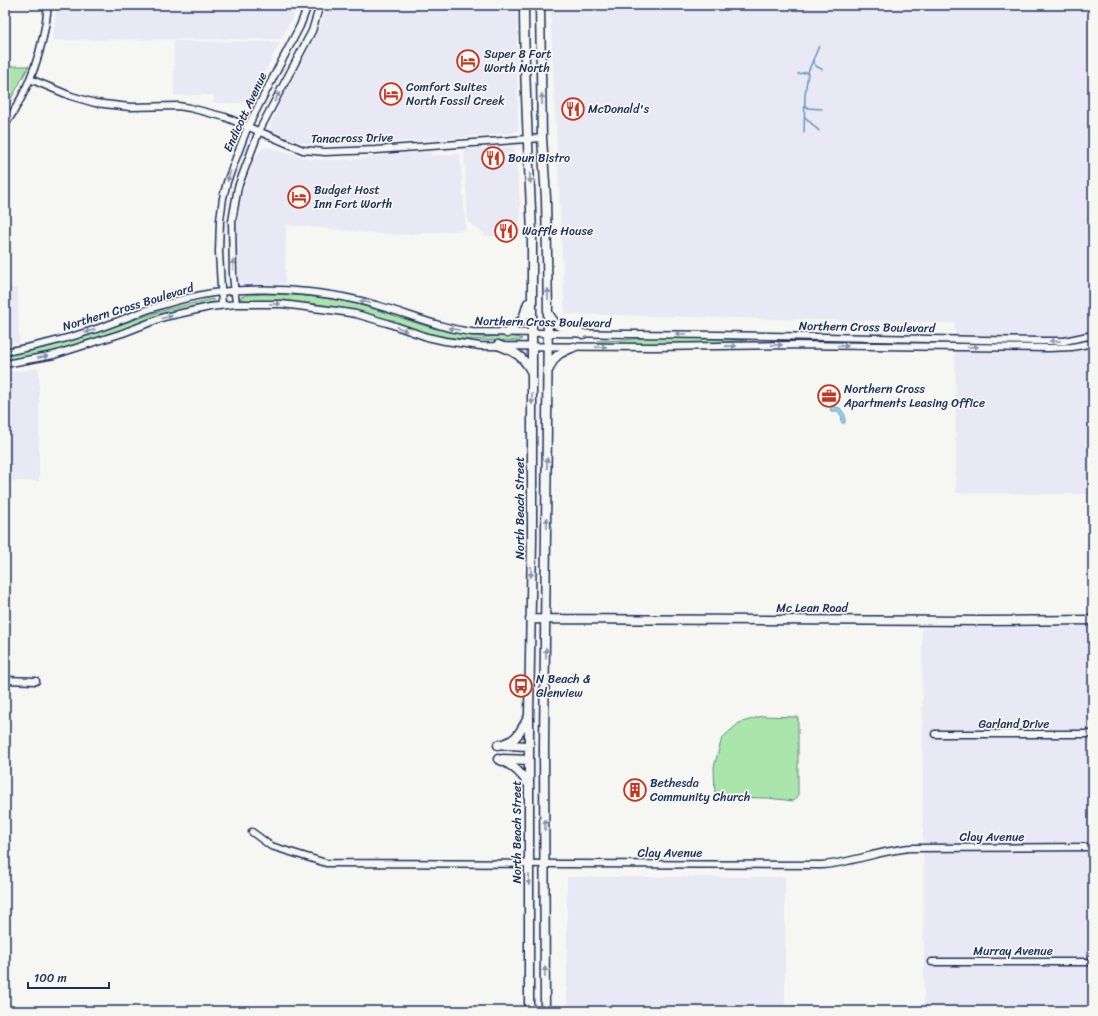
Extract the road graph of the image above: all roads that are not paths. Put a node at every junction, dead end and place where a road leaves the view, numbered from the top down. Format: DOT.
graph roads {
  1 [pos="48,5"];
  2 [pos="308,5"];
  3 [pos="320,5"];
  4 [pos="524,5"];
  5 [pos="540,5"];
  6 [pos="300,26"];
  7 [pos="312,31"];
  8 [pos="30,79"];
  9 [pos="5,125"];
  10 [pos="248,126"];
  11 [pos="259,131"];
  12 [pos="542,138"];
  13 [pos="527,139"];
  14 [pos="531,285"];
  15 [pos="235,291"];
  16 [pos="221,292"];
  17 [pos="236,304"];
  18 [pos="222,306"];
  19 [pos="548,313"];
  20 [pos="507,333"];
  21 [pos="531,333"];
  22 [pos="548,333"];
  23 [pos="583,334"];
  24 [pos="1093,335"];
  25 [pos="804,336"];
  26 [pos="1093,343"];
  27 [pos="498,345"];
  28 [pos="804,345"];
  29 [pos="532,346"];
  30 [pos="548,347"];
  31 [pos="574,347"];
  32 [pos="5,352"];
  33 [pos="5,364"];
  34 [pos="532,372"];
  35 [pos="547,374"];
  36 [pos="530,619"];
  37 [pos="546,620"];
  38 [pos="1093,620"];
  39 [pos="5,680"];
  40 [pos="36,681"];
  41 [pos="529,716"];
  42 [pos="935,734"];
  43 [pos="1093,734"];
  44 [pos="529,746"];
  45 [pos="529,760"];
  46 [pos="529,786"];
  47 [pos="252,832"];
  48 [pos="1093,847"];
  49 [pos="529,864"];
  50 [pos="546,864"];
  51 [pos="932,962"];
  52 [pos="1093,962"];
  53 [pos="529,1011"];
  54 [pos="545,1011"];
  1 -- 8 [label="street"];
  2 -- 6 [label="street, Endicott Avenue"];
  3 -- 7 [label="street, Endicott Avenue"];
  4 -- 13 [label="main road, North Beach Street"];
  12 -- 5 [label="main road, one-way"];
  6 -- 7 [label="street"];
  6 -- 10 [label="street, Endicott Avenue"];
  11 -- 7 [label="street, Endicott Avenue, one-way"];
  8 -- 9 [label="street"];
  8 -- 10 [label="street, Tanacross Drive"];
  10 -- 11 [label="street, Tanacross Drive"];
  10 -- 16 [label="street, Endicott Avenue, one-way"];
  11 -- 13 [label="street, Tanacross Drive"];
  15 -- 11 [label="street, Endicott Avenue, one-way"];
  12 -- 13 [label="street, Tanacross Drive"];
  19 -- 12 [label="main road, one-way"];
  13 -- 14 [label="main road, North Beach Street, one-way"];
  14 -- 20 [label="main road"];
  14 -- 21 [label="main road, North Beach Street"];
  15 -- 16 [label="street, Northern Cross Boulevard"];
  15 -- 17 [label="street, Endicott Avenue"];
  20 -- 15 [label="street, Northern Cross Boulevard, one-way"];
  16 -- 18 [label="street, Endicott Avenue"];
  16 -- 32 [label="street, Northern Cross Boulevard, one-way"];
  17 -- 18 [label="street, Northern Cross Boulevard"];
  17 -- 27 [label="street, Northern Cross Boulevard, one-way"];
  33 -- 18 [label="street, Northern Cross Boulevard, one-way"];
  19 -- 22 [label="main road"];
  19 -- 23 [label="main road"];
  20 -- 21 [label="street, Northern Cross Boulevard"];
  21 -- 22 [label="street, Northern Cross Boulevard"];
  21 -- 29 [label="main road, North Beach Street"];
  22 -- 23 [label="street, Northern Cross Boulevard"];
  22 -- 30 [label="main road"];
  25 -- 23 [label="street, Northern Cross Boulevard, one-way"];
  24 -- 25 [label="street, Northern Cross Boulevard, one-way"];
  25 -- 28 [label="street"];
  28 -- 26 [label="street, Northern Cross Boulevard, one-way"];
  27 -- 29 [label="street, Northern Cross Boulevard"];
  27 -- 34 [label="main road"];
  31 -- 28 [label="street, Northern Cross Boulevard, one-way"];
  29 -- 30 [label="street, Northern Cross Boulevard"];
  29 -- 34 [label="main road, North Beach Street"];
  30 -- 31 [label="street, Northern Cross Boulevard"];
  30 -- 35 [label="main road"];
  31 -- 35 [label="main road"];
  34 -- 36 [label="main road, North Beach Street, one-way"];
  37 -- 35 [label="main road, one-way"];
  36 -- 37 [label="main road, Mc Lean Road"];
  36 -- 41 [label="main road, North Beach Street"];
  37 -- 38 [label="main road, Mc Lean Road"];
  50 -- 37 [label="main road, one-way"];
  39 -- 40 [label="street"];
  41 -- 44 [label="main road, North Beach Street"];
  41 -- 44 [label="main road"];
  42 -- 43 [label="street, Garland Drive"];
  44 -- 45 [label="main road, North Beach Street"];
  45 -- 46 [label="main road, North Beach Street"];
  45 -- 46 [label="main road"];
  46 -- 49 [label="main road, North Beach Street"];
  47 -- 49 [label="street, Clay Avenue"];
  48 -- 50 [label="street, Clay Avenue"];
  49 -- 50 [label="street, Clay Avenue"];
  49 -- 53 [label="main road, North Beach Street, one-way"];
  54 -- 50 [label="main road, one-way"];
  51 -- 52 [label="street, Murray Avenue"];
}
